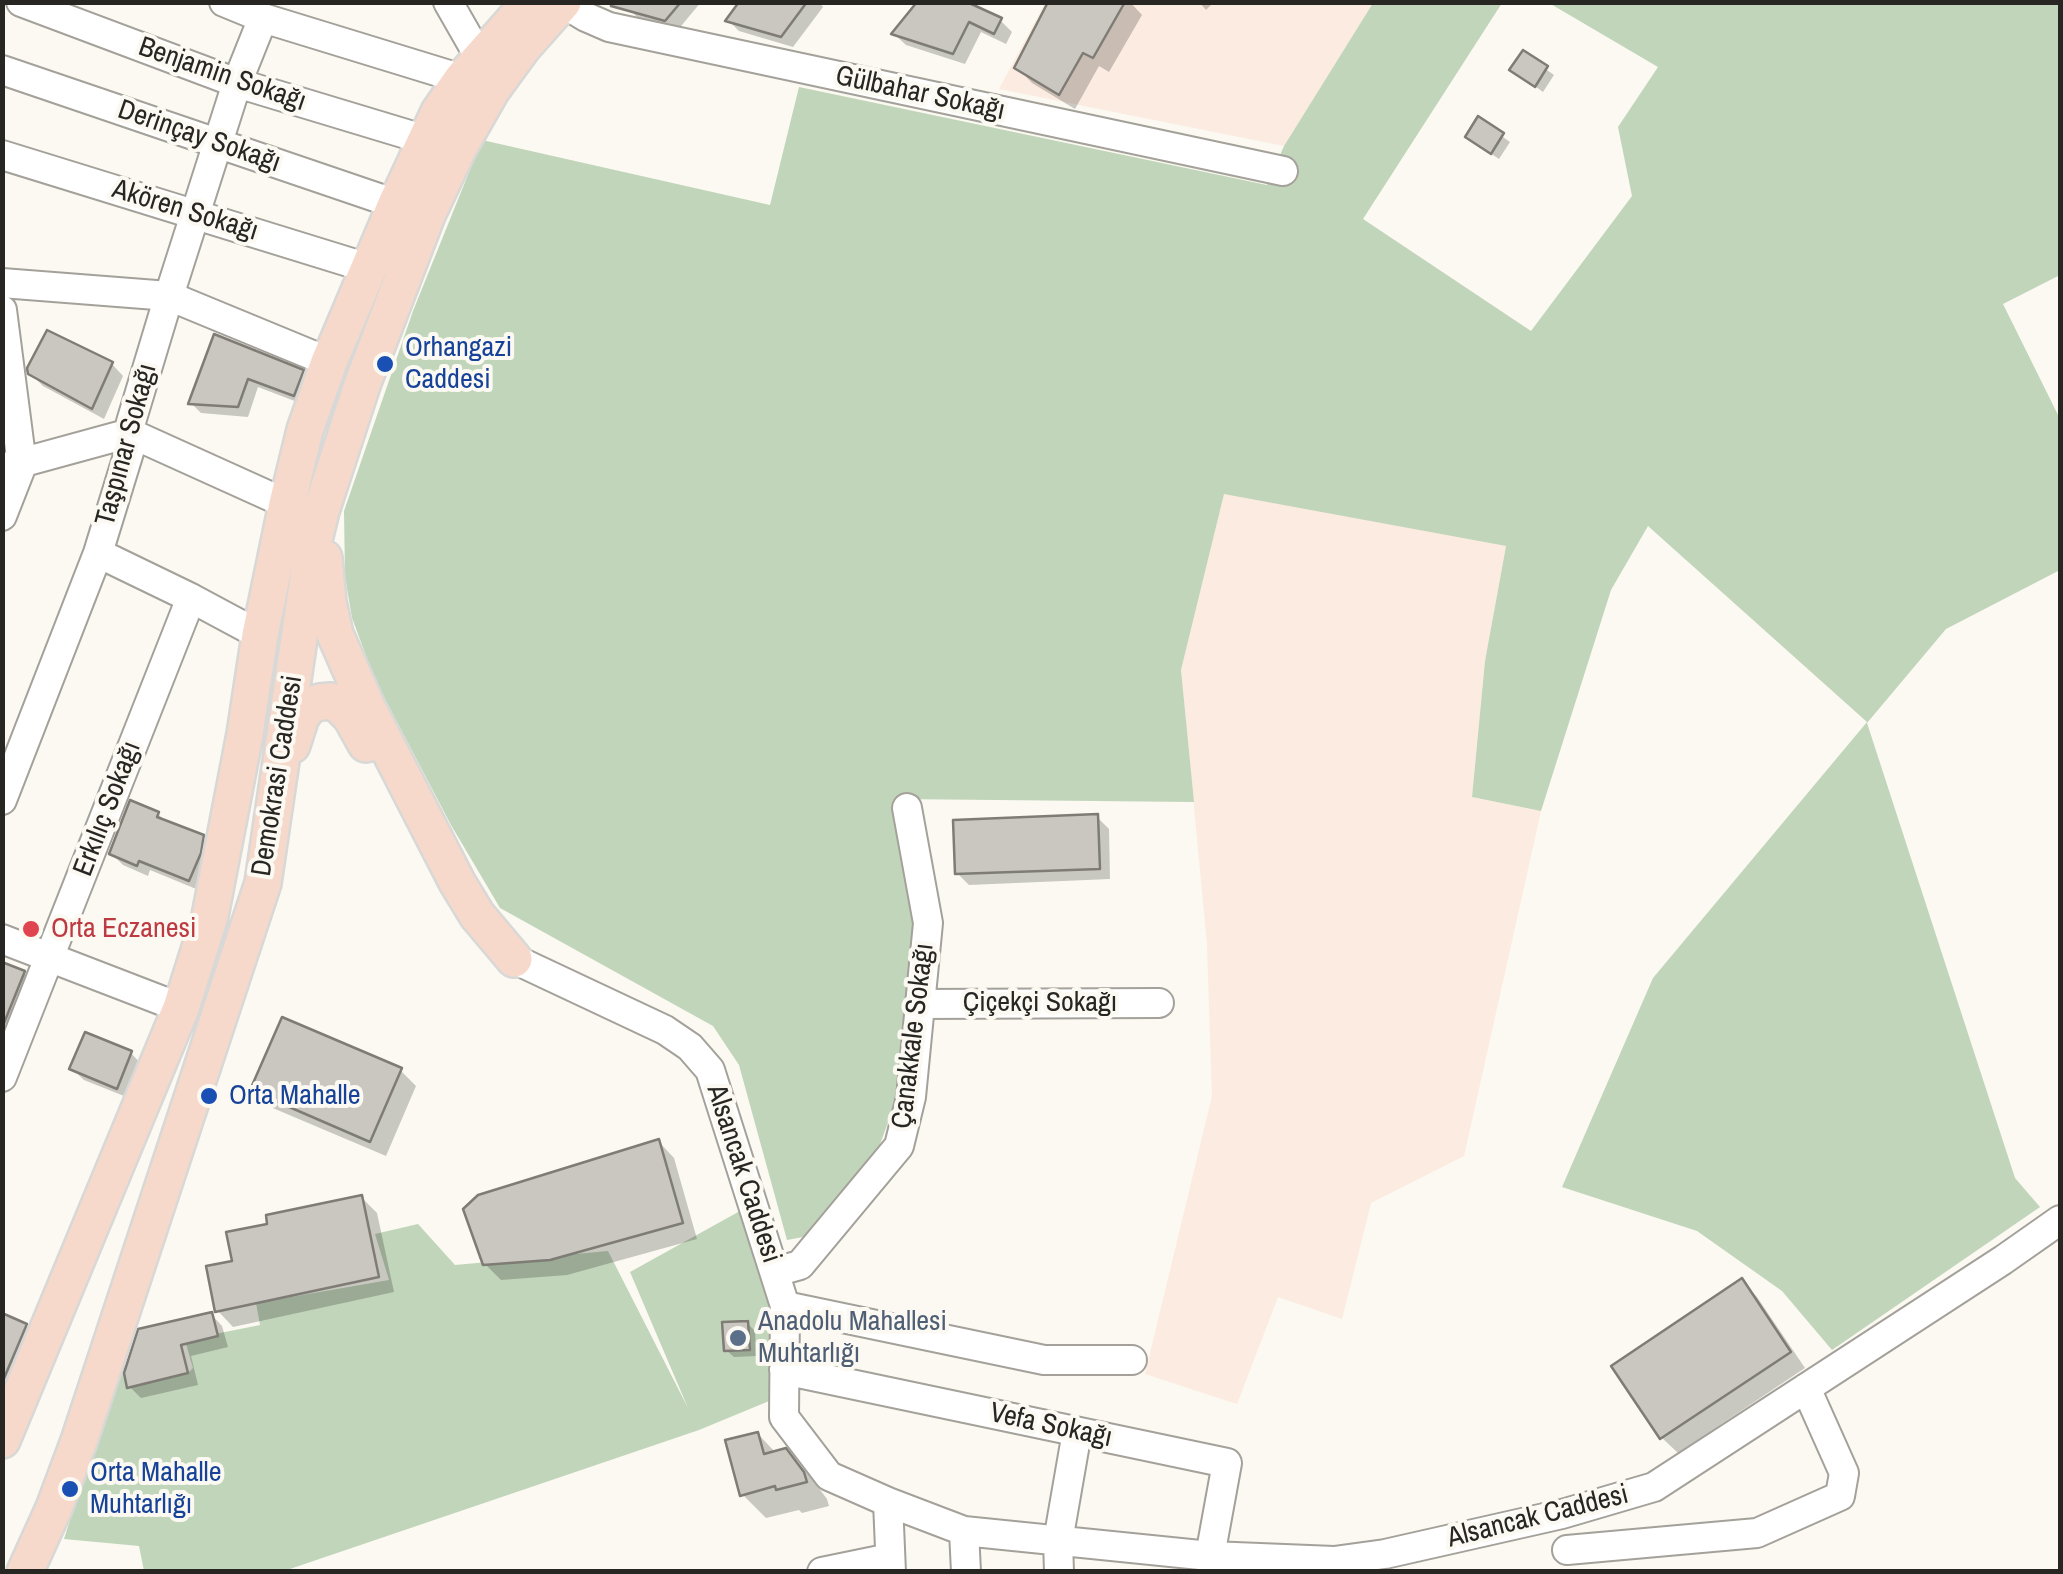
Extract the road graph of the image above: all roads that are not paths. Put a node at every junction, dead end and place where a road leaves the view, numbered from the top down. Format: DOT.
graph roads {
  1 [pos="21,2"];
  2 [pos="224,2"];
  3 [pos="448,2"];
  4 [pos="530,2"];
  5 [pos="563,2"];
  6 [pos="263,18"];
  7 [pos="471,68"];
  8 [pos="2,70"];
  9 [pos="237,84"];
  10 [pos="426,140"];
  11 [pos="220,143"];
  12 [pos="2,155"];
  13 [pos="1283,171"];
  14 [pos="396,204"];
  15 [pos="196,214"];
  16 [pos="368,268"];
  17 [pos="2,283"];
  18 [pos="169,296"];
  19 [pos="2,310"];
  20 [pos="329,362"];
  21 [pos="130,434"];
  22 [pos="12,467"];
  23 [pos="304,508"];
  24 [pos="2,516"];
  25 [pos="98,554"];
  26 [pos="192,598"];
  27 [pos="260,635"];
  28 [pos="294,673"];
  29 [pos="250,704"];
  30 [pos="366,707"];
  31 [pos="276,794"];
  32 [pos="2,800"];
  33 [pos="907,808"];
  34 [pos="2,939"];
  35 [pos="50,957"];
  36 [pos="514,959"];
  37 [pos="233,974"];
  38 [pos="1159,1003"];
  39 [pos="920,1004"];
  40 [pos="181,1008"];
  41 [pos="2,1077"];
  42 [pos="2060,1220"];
  43 [pos="775,1272"];
  44 [pos="785,1306"];
  45 [pos="1132,1360"];
  46 [pos="784,1370"];
  47 [pos="1806,1388"];
  48 [pos="1077,1432"];
  49 [pos="2,1440"];
  50 [pos="888,1502"];
  51 [pos="1562,1514"];
  52 [pos="964,1531"];
  53 [pos="1058,1541"];
  54 [pos="1210,1556"];
  55 [pos="1569,1561"];
  56 [pos="890,1565"];
  57 [pos="1336,1566"];
  58 [pos="25,1572"];
  59 [pos="822,1572"];
  60 [pos="966,1572"];
  61 [pos="1060,1572"];
  1 -- 9 [label="street, Benjamin Sokağı"];
  2 -- 6 [label="street"];
  3 -- 7 [label="street"];
  4 -- 5 [label="main road"];
  4 -- 7 [label="main road, Demokrasi Caddesi"];
  5 -- 13 [label="street, Gülbahar Sokağı"];
  5 -- 23 [label="main road, Demokrasi Caddesi"];
  6 -- 7 [label="street"];
  6 -- 9 [label="street, Taşpınar Sokağı"];
  7 -- 10 [label="main road, Demokrasi Caddesi"];
  8 -- 11 [label="street, Derinçay Sokağı"];
  9 -- 10 [label="street, Benjamin Sokağı"];
  9 -- 11 [label="street, Taşpınar Sokağı"];
  10 -- 14 [label="main road, Demokrasi Caddesi"];
  11 -- 14 [label="street, Derinçay Sokağı"];
  11 -- 15 [label="street, Taşpınar Sokağı"];
  12 -- 15 [label="street, Akören Sokağı"];
  14 -- 16 [label="main road, Demokrasi Caddesi"];
  15 -- 16 [label="street, Akören Sokağı"];
  15 -- 18 [label="street, Taşpınar Sokağı"];
  16 -- 20 [label="main road, Demokrasi Caddesi"];
  17 -- 18 [label="street"];
  18 -- 20 [label="street"];
  18 -- 21 [label="street, Taşpınar Sokağı"];
  19 -- 22 [label="street"];
  20 -- 23 [label="main road, Demokrasi Caddesi"];
  21 -- 22 [label="street"];
  21 -- 23 [label="street"];
  21 -- 25 [label="street, Taşpınar Sokağı"];
  22 -- 24 [label="street"];
  23 -- 27 [label="main road, Demokrasi Caddesi"];
  23 -- 28 [label="main road, Demokrasi Caddesi"];
  23 -- 30 [label="main road"];
  25 -- 26 [label="street"];
  25 -- 32 [label="street, Taşpınar Sokağı"];
  26 -- 27 [label="street"];
  26 -- 35 [label="street, Erkılıç Sokağı"];
  27 -- 29 [label="main road, Demokrasi Caddesi"];
  28 -- 29 [label="main road"];
  28 -- 30 [label="main road"];
  28 -- 31 [label="main road, Demokrasi Caddesi"];
  29 -- 40 [label="main road, Demokrasi Caddesi"];
  30 -- 36 [label="main road"];
  31 -- 36 [label="main road"];
  31 -- 37 [label="main road, Demokrasi Caddesi"];
  33 -- 39 [label="street, Çanakkale Sokağı"];
  34 -- 35 [label="street"];
  35 -- 40 [label="street"];
  35 -- 41 [label="street, Erkılıç Sokağı"];
  36 -- 43 [label="street, Alsancak Caddesi"];
  37 -- 40 [label="main road"];
  37 -- 58 [label="main road, Demokrasi Caddesi"];
  38 -- 39 [label="street, Çiçekçi Sokağı"];
  39 -- 43 [label="street, Çanakkale Sokağı"];
  40 -- 49 [label="main road, Demokrasi Caddesi"];
  42 -- 47 [label="street, Alsancak Caddesi"];
  43 -- 44 [label="street, Alsancak Caddesi"];
  44 -- 45 [label="street"];
  44 -- 46 [label="street, Alsancak Caddesi"];
  46 -- 48 [label="street, Vefa Sokağı"];
  46 -- 50 [label="street, Alsancak Caddesi"];
  47 -- 51 [label="street, Alsancak Caddesi"];
  47 -- 55 [label="street"];
  48 -- 53 [label="street"];
  48 -- 54 [label="street, Vefa Sokağı"];
  50 -- 52 [label="street, Alsancak Caddesi"];
  50 -- 56 [label="street"];
  51 -- 55 [label="street"];
  51 -- 57 [label="street, Alsancak Caddesi"];
  52 -- 53 [label="street, Alsancak Caddesi"];
  52 -- 60 [label="street"];
  53 -- 54 [label="street, Alsancak Caddesi"];
  53 -- 61 [label="street"];
  54 -- 57 [label="street, Alsancak Caddesi"];
  56 -- 59 [label="street"];
}
